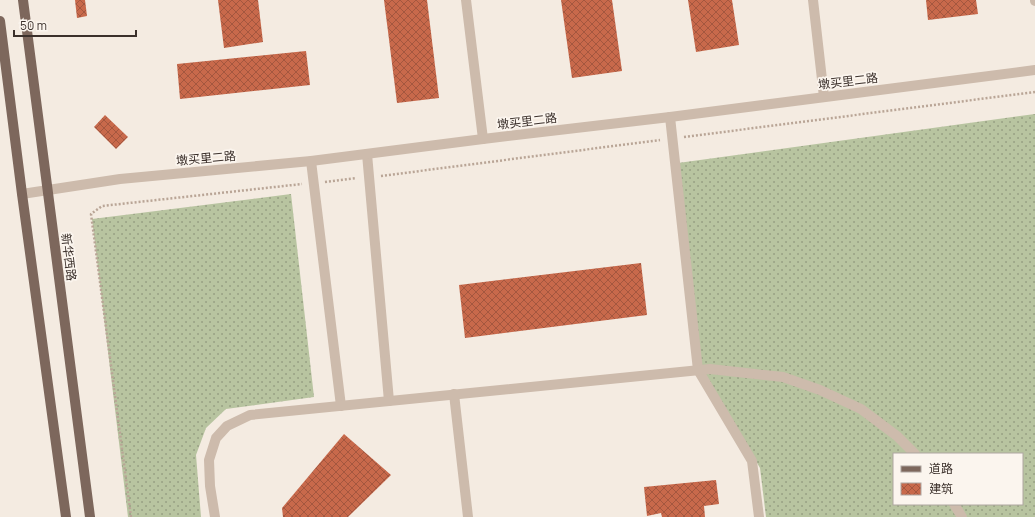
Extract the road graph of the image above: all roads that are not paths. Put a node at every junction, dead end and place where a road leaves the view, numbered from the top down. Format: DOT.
graph roads {
  1 [pos="23,0"];
  2 [pos="466,0"];
  3 [pos="813,0"];
  4 [pos="0,21"];
  5 [pos="1035,70"];
  6 [pos="824,97"];
  7 [pos="670,117"];
  8 [pos="482,139"];
  9 [pos="367,154"];
  10 [pos="311,161"];
  11 [pos="47,190"];
  12 [pos="22,194"];
  13 [pos="698,370"];
  14 [pos="454,394"];
  15 [pos="389,401"];
  16 [pos="341,406"];
  17 [pos="914,453"];
  18 [pos="955,505"];
  19 [pos="66,517"];
  20 [pos="90,517"];
  21 [pos="216,517"];
  22 [pos="468,517"];
  23 [pos="759,517"];
  24 [pos="962,517"];
  1 -- 11 [label="main road, 新华西路"];
  2 -- 8 [label="street"];
  3 -- 6 [label="street"];
  4 -- 12 [label="main road"];
  5 -- 6 [label="street, 墩买里二路"];
  6 -- 7 [label="street, 墩买里二路"];
  7 -- 8 [label="street, 墩买里二路"];
  7 -- 13 [label="street"];
  8 -- 9 [label="street, 墩买里二路"];
  9 -- 10 [label="street, 墩买里二路"];
  9 -- 15 [label="street"];
  10 -- 11 [label="street, 墩买里二路"];
  10 -- 16 [label="street"];
  11 -- 12 [label="street, 墩买里二路"];
  11 -- 20 [label="main road, 新华西路"];
  12 -- 19 [label="main road"];
  13 -- 14 [label="street"];
  13 -- 17 [label="street"];
  13 -- 23 [label="street"];
  14 -- 15 [label="street"];
  14 -- 22 [label="street"];
  15 -- 16 [label="street"];
  16 -- 21 [label="street"];
  18 -- 24 [label="street"];
}
